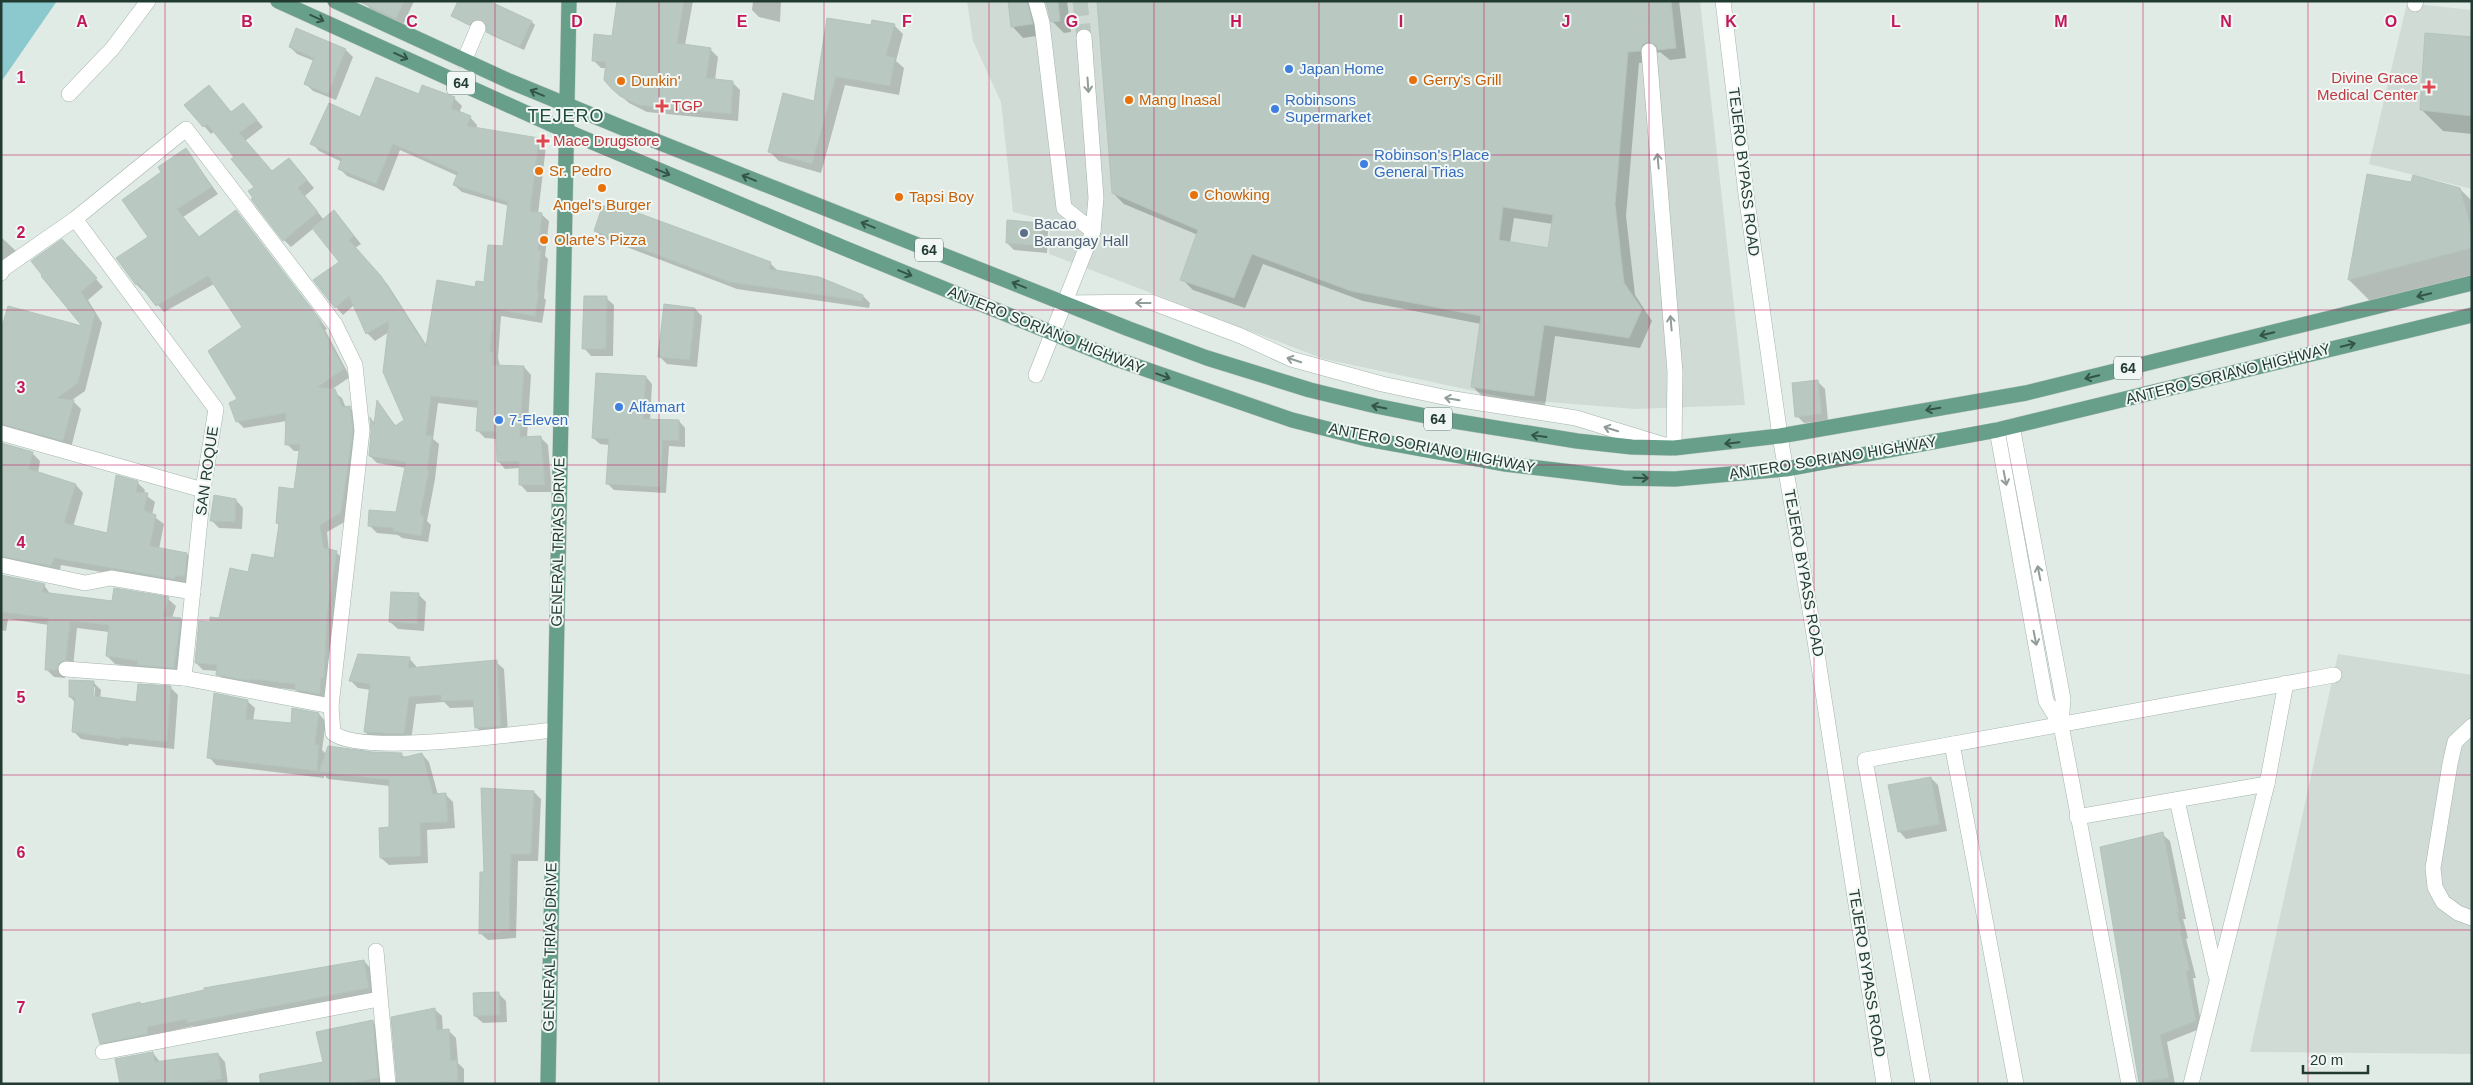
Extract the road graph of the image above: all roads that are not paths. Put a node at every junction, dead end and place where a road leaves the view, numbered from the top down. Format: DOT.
graph roads {
  1 [pos="148,1"];
  2 [pos="278,1"];
  3 [pos="335,1"];
  4 [pos="569,1"];
  5 [pos="1036,1"];
  6 [pos="1723,1"];
  7 [pos="478,28"];
  8 [pos="1084,36"];
  9 [pos="1649,51"];
  10 [pos="464,61"];
  11 [pos="69,94"];
  12 [pos="566,105"];
  13 [pos="566,131"];
  14 [pos="74,220"];
  15 [pos="1093,231"];
  16 [pos="1,273"];
  17 [pos="2472,283"];
  18 [pos="1064,304"];
  19 [pos="2472,316"];
  20 [pos="1052,334"];
  21 [pos="1036,375"];
  22 [pos="2004,428"];
  23 [pos="1,433"];
  24 [pos="1780,436"];
  25 [pos="1674,448"];
  26 [pos="1786,469"];
  27 [pos="203,490"];
  28 [pos="1,565"];
  29 [pos="193,592"];
  30 [pos="2055,655"];
  31 [pos="2039,658"];
  32 [pos="66,668"];
  33 [pos="2334,675"];
  34 [pos="184,678"];
  35 [pos="2286,683"];
  36 [pos="331,706"];
  37 [pos="2061,725"];
  38 [pos="2472,726"];
  39 [pos="554,730"];
  40 [pos="1952,744"];
  41 [pos="2267,784"];
  42 [pos="2177,800"];
  43 [pos="2077,816"];
  44 [pos="2472,918"];
  45 [pos="376,951"];
  46 [pos="2217,981"];
  47 [pos="379,999"];
  48 [pos="102,1052"];
  49 [pos="388,1084"];
  50 [pos="548,1084"];
  51 [pos="1884,1084"];
  52 [pos="1923,1084"];
  53 [pos="2016,1084"];
  54 [pos="2129,1084"];
  55 [pos="2191,1084"];
  1 -- 11 [label="street"];
  2 -- 13 [label="main road, ANTERO SORIANO HIGHWAY / 64, one-way"];
  3 -- 10 [label="main road, ANTERO SORIANO HIGHWAY / 64"];
  4 -- 12 [label="main road, GENERAL TRIAS DRIVE"];
  5 -- 15 [label="street"];
  6 -- 24 [label="street, TEJERO BYPASS ROAD"];
  7 -- 10 [label="street"];
  8 -- 15 [label="street, one-way"];
  25 -- 9 [label="street, one-way"];
  12 -- 10 [label="main road, ANTERO SORIANO HIGHWAY / 64, one-way"];
  12 -- 13 [label="main road, GENERAL TRIAS DRIVE"];
  18 -- 12 [label="main road, ANTERO SORIANO HIGHWAY / 64, one-way"];
  13 -- 20 [label="main road, ANTERO SORIANO HIGHWAY / 64, one-way"];
  13 -- 39 [label="main road, GENERAL TRIAS DRIVE"];
  14 -- 16 [label="street"];
  14 -- 27 [label="street, SAN ROQUE"];
  14 -- 36 [label="street"];
  15 -- 18 [label="street"];
  17 -- 24 [label="main road, ANTERO SORIANO HIGHWAY / 64, one-way"];
  18 -- 20 [label="street"];
  25 -- 18 [label="main road, ANTERO SORIANO HIGHWAY / 64, one-way"];
  25 -- 18 [label="street, one-way"];
  22 -- 19 [label="main road, ANTERO SORIANO HIGHWAY / 64, one-way"];
  20 -- 21 [label="street"];
  20 -- 26 [label="main road, ANTERO SORIANO HIGHWAY / 64, one-way"];
  22 -- 26 [label="main road, ANTERO SORIANO HIGHWAY / 64"];
  30 -- 22 [label="street, one-way"];
  22 -- 31 [label="street, one-way"];
  23 -- 27 [label="street"];
  24 -- 25 [label="main road, ANTERO SORIANO HIGHWAY / 64, one-way"];
  24 -- 26 [label="street, TEJERO BYPASS ROAD"];
  26 -- 51 [label="street, TEJERO BYPASS ROAD"];
  27 -- 29 [label="street, SAN ROQUE"];
  28 -- 29 [label="street"];
  29 -- 34 [label="street, SAN ROQUE"];
  30 -- 31 [label="street"];
  30 -- 37 [label="street"];
  31 -- 37 [label="street"];
  32 -- 34 [label="street"];
  33 -- 35 [label="street"];
  34 -- 36 [label="street"];
  35 -- 37 [label="street"];
  35 -- 41 [label="street"];
  36 -- 39 [label="street"];
  37 -- 40 [label="street"];
  37 -- 43 [label="street"];
  38 -- 44 [label="street"];
  39 -- 50 [label="main road, GENERAL TRIAS DRIVE"];
  40 -- 52 [label="street"];
  40 -- 53 [label="street"];
  41 -- 42 [label="street"];
  41 -- 46 [label="street"];
  42 -- 43 [label="street"];
  42 -- 46 [label="street"];
  43 -- 54 [label="street"];
  45 -- 47 [label="street"];
  46 -- 55 [label="street"];
  47 -- 48 [label="street"];
  47 -- 49 [label="street"];
}
